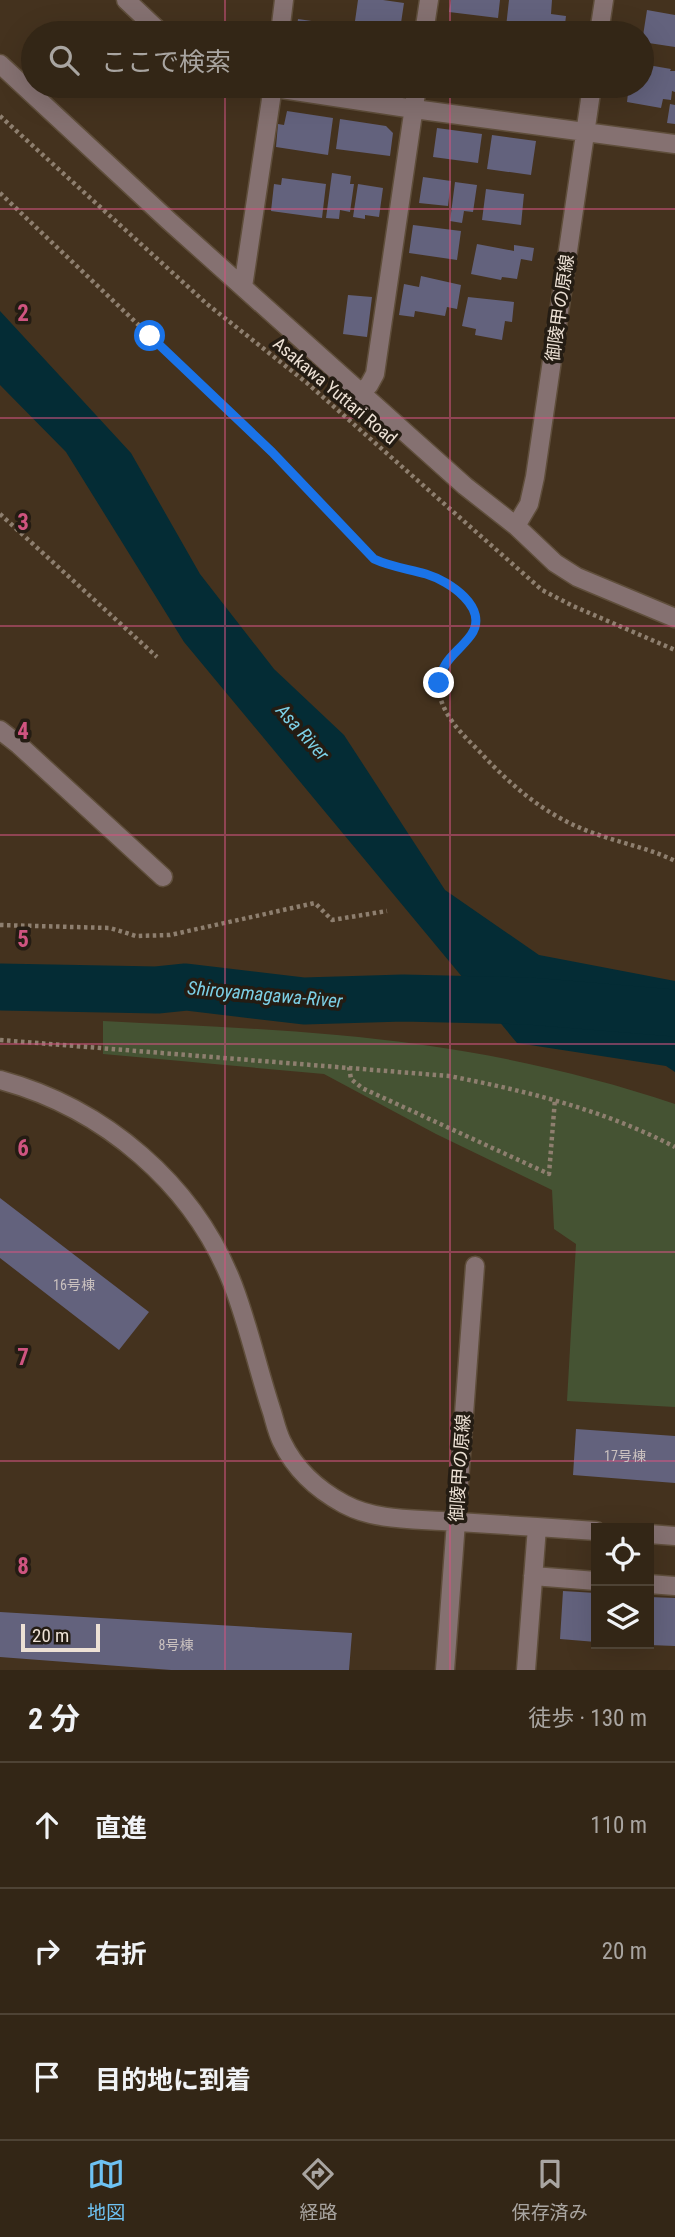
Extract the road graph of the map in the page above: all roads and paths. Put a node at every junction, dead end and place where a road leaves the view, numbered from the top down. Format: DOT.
graph roads {
  1 [pos="126,0"];
  2 [pos="284,0"];
  3 [pos="429,0"];
  4 [pos="604,0"];
  5 [pos="148,21"];
  6 [pos="281,21"];
  7 [pos="426,21"];
  8 [pos="601,21"];
  9 [pos="0,64"];
  10 [pos="21,84"];
  11 [pos="36,98"];
  12 [pos="267,98"];
  13 [pos="345,98"];
  14 [pos="416,98"];
  15 [pos="590,98"];
  16 [pos="414,109"];
  17 [pos="0,116"];
  18 [pos="586,132"];
  19 [pos="675,144"];
  20 [pos="0,193"];
  21 [pos="243,287"];
  22 [pos="361,393"];
  23 [pos="0,514"];
  24 [pos="516,527"];
  25 [pos="675,618"];
  26 [pos="675,650"];
  27 [pos="157,656"];
  28 [pos="0,730"];
  29 [pos="675,861"];
  30 [pos="163,877"];
  31 [pos="387,911"];
  32 [pos="0,925"];
  33 [pos="0,1040"];
  34 [pos="349,1067"];
  35 [pos="0,1080"];
  36 [pos="555,1100"];
  37 [pos="675,1147"];
  38 [pos="475,1266"];
  39 [pos="456,1522"];
  40 [pos="537,1527"];
  41 [pos="591,1531"];
  42 [pos="654,1534"];
  43 [pos="675,1536"];
  44 [pos="533,1576"];
  45 [pos="591,1581"];
  46 [pos="654,1584"];
  47 [pos="675,1586"];
  48 [pos="445,1670"];
  49 [pos="526,1670"];
  1 -- 5 [label="street"];
  2 -- 6 [label="street"];
  3 -- 7 [label="street"];
  4 -- 8 [label="street"];
  9 -- 10 [label="street"];
  11 -- 21 [label="street"];
  12 -- 21 [label="street"];
  13 -- 16 [label="street"];
  14 -- 16 [label="street"];
  15 -- 18 [label="street, 御陵甲の原線"];
  16 -- 18 [label="street"];
  16 -- 22 [label="street"];
  17 -- 26 [label="path, Asakawa Yuttari Road"];
  18 -- 19 [label="street"];
  18 -- 24 [label="street, 御陵甲の原線"];
  20 -- 29 [label="path"];
  21 -- 22 [label="street"];
  22 -- 24 [label="street"];
  23 -- 27 [label="path"];
  24 -- 25 [label="street"];
  28 -- 30 [label="street"];
  31 -- 32 [label="path"];
  33 -- 34 [label="path"];
  34 -- 36 [label="path"];
  34 -- 36 [label="path"];
  35 -- 39 [label="street"];
  36 -- 37 [label="path"];
  38 -- 39 [label="street, 御陵甲の原線"];
  39 -- 40 [label="street"];
  39 -- 48 [label="street, 御陵甲の原線"];
  40 -- 41 [label="street"];
  40 -- 44 [label="street"];
  42 -- 43 [label="street"];
  44 -- 45 [label="street"];
  44 -- 49 [label="street"];
  46 -- 47 [label="street"];
}
